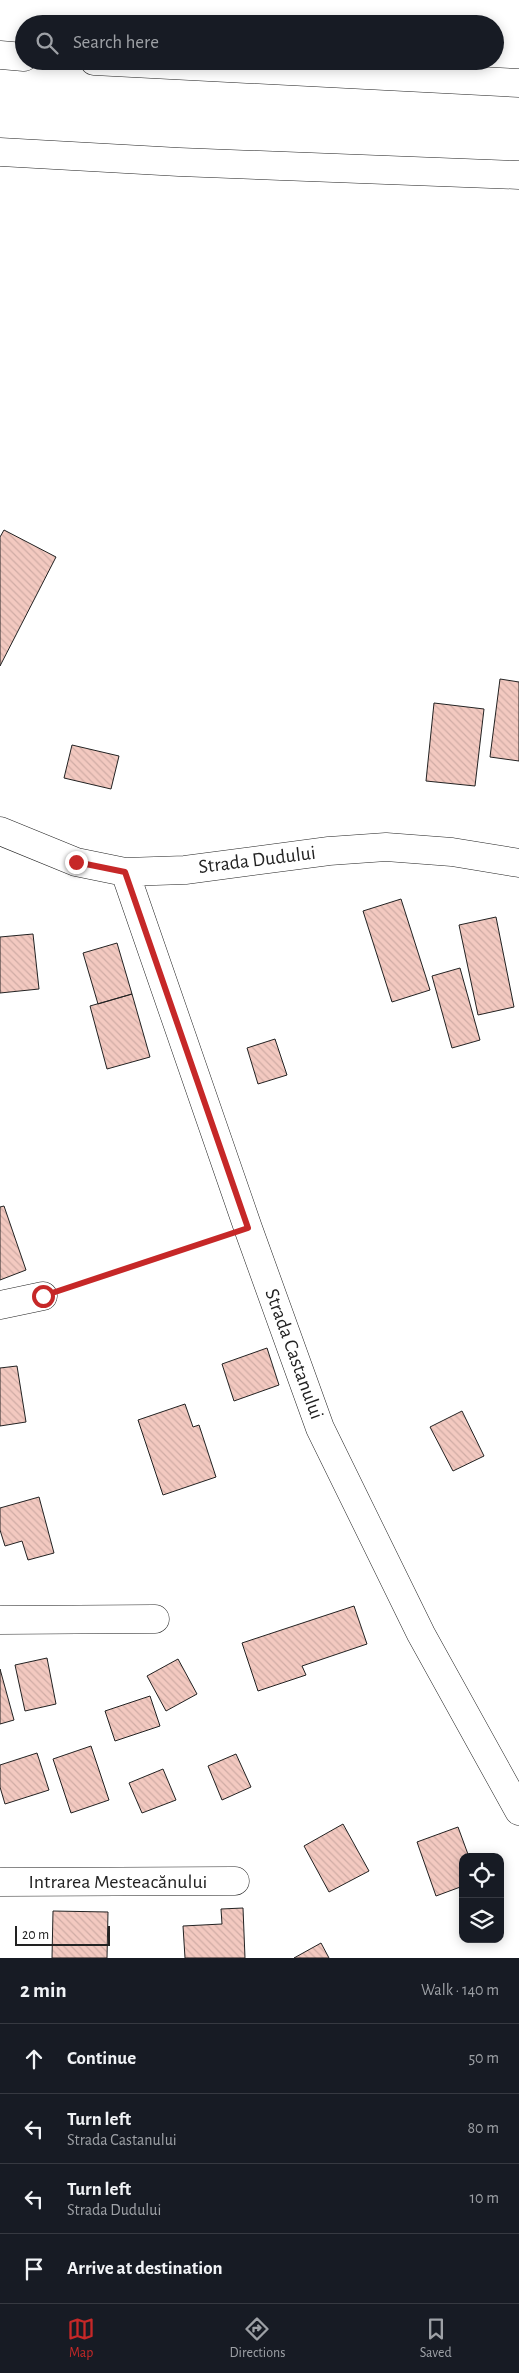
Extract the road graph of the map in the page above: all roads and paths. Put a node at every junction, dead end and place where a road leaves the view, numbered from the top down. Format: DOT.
graph roads {
  1 [pos="0,55"];
  2 [pos="15,56"];
  3 [pos="268,70"];
  4 [pos="519,83"];
  5 [pos="0,152"];
  6 [pos="519,176"];
  7 [pos="0,831"];
  8 [pos="519,864"];
  9 [pos="125,872"];
  10 [pos="248,1228"];
  11 [pos="43,1296"];
  12 [pos="0,1305"];
  13 [pos="154,1619"];
  14 [pos="0,1620"];
  15 [pos="519,1811"];
  16 [pos="236,1881"];
  17 [pos="0,1882"];
  1 -- 2 [label="main road"];
  3 -- 4 [label="main road"];
  5 -- 6 [label="main road"];
  7 -- 9 [label="main road, Strada Dudului"];
  8 -- 9 [label="main road, Strada Dudului"];
  9 -- 10 [label="main road, Strada Castanului"];
  10 -- 11 [label="path"];
  10 -- 15 [label="main road, Strada Castanului"];
  11 -- 12 [label="main road"];
  13 -- 14 [label="main road"];
  16 -- 17 [label="main road, Intrarea Mesteacănului"];
}
